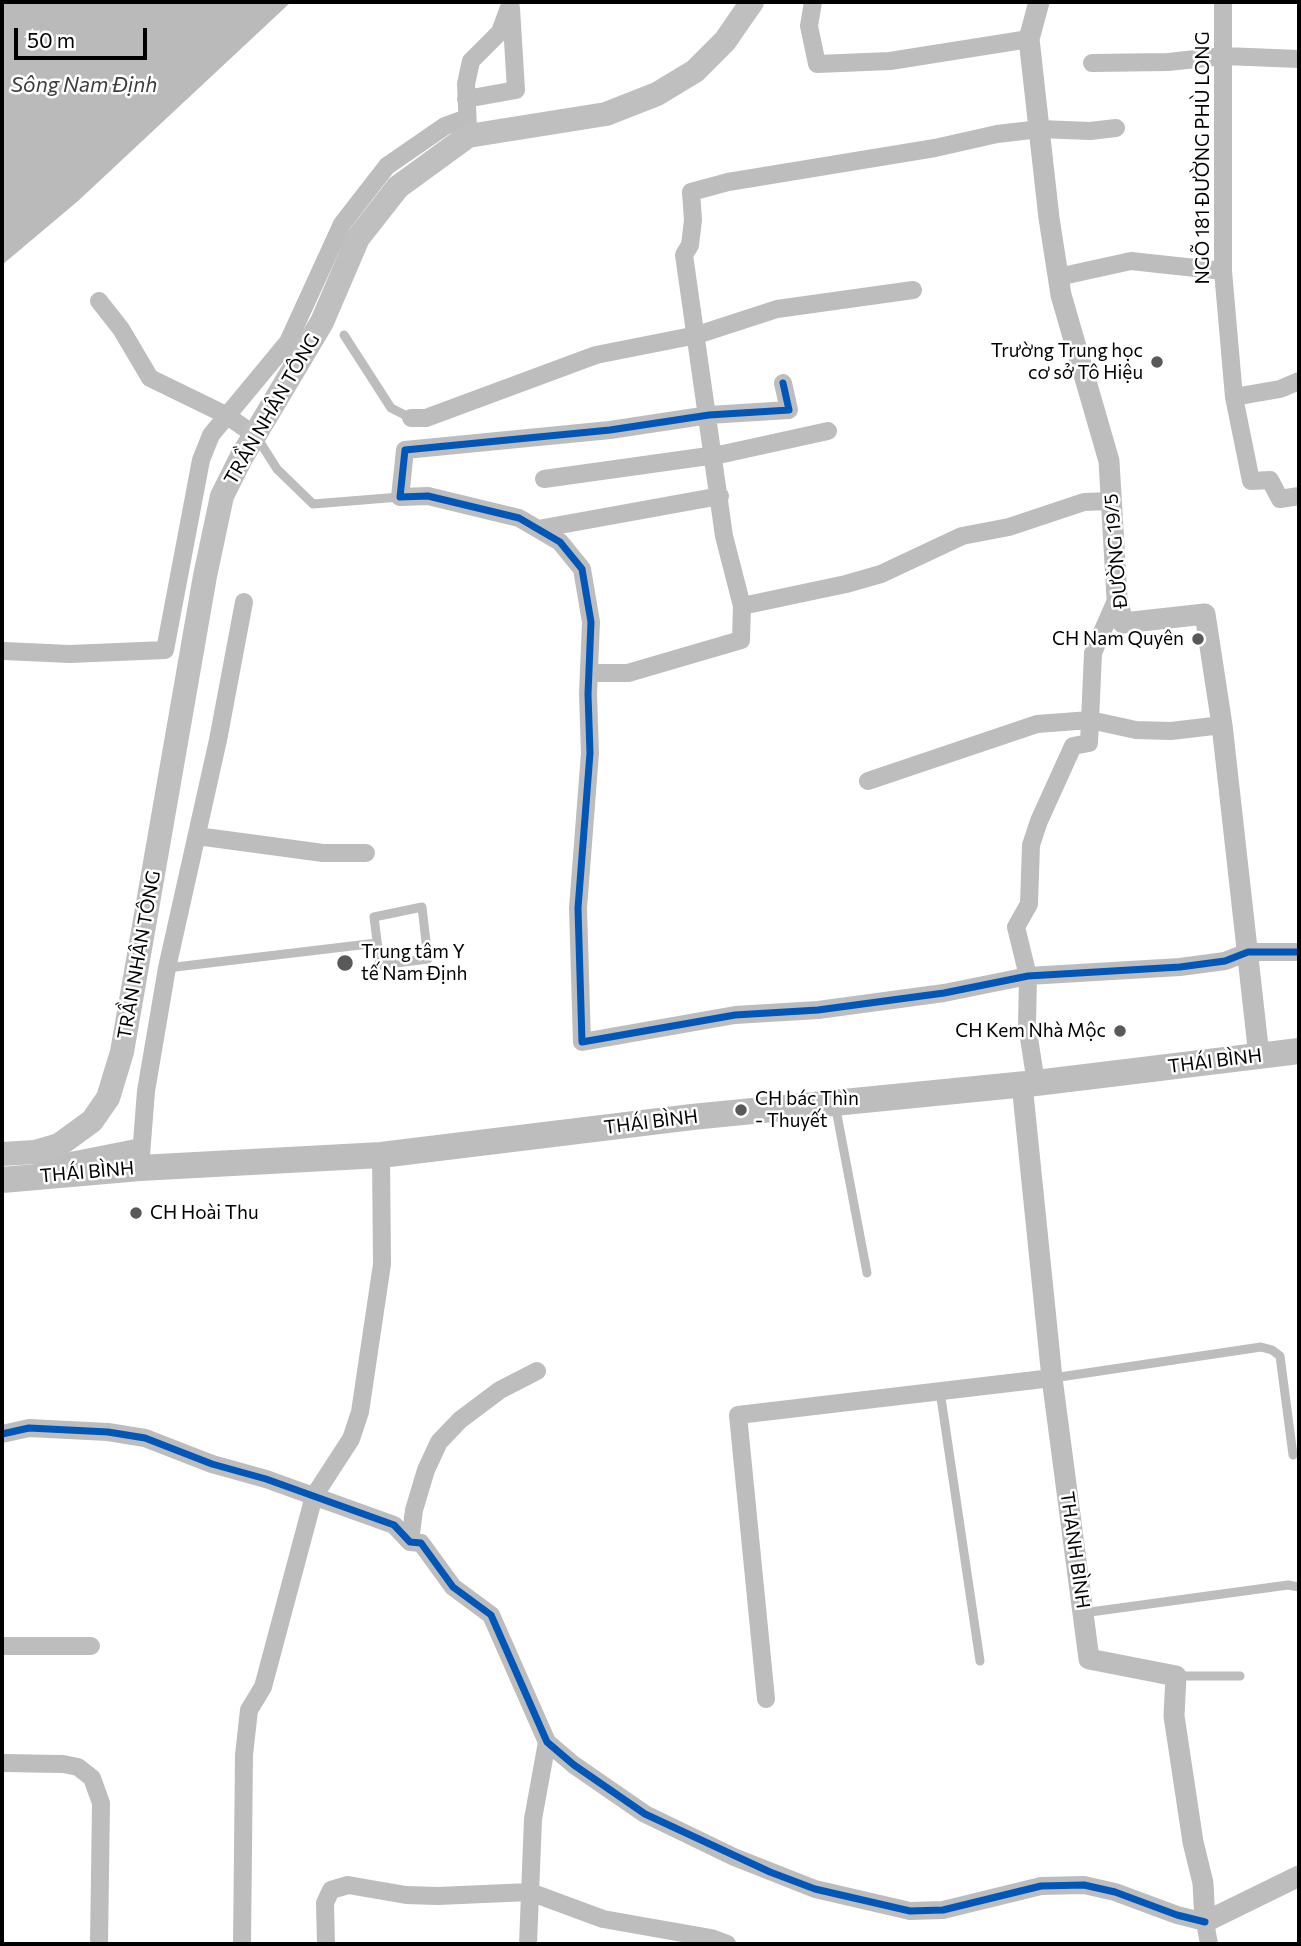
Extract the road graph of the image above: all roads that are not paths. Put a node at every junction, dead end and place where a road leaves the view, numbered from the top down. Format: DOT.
graph roads {
  1 [pos="511,2"];
  2 [pos="752,2"];
  3 [pos="813,2"];
  4 [pos="1039,2"];
  5 [pos="1223,2"];
  6 [pos="1029,39"];
  7 [pos="1224,56"];
  8 [pos="1299,59"];
  9 [pos="1092,63"];
  10 [pos="467,99"];
  11 [pos="468,127"];
  12 [pos="1116,128"];
  13 [pos="1040,130"];
  14 [pos="1223,271"];
  15 [pos="1058,276"];
  16 [pos="913,290"];
  17 [pos="99,301"];
  18 [pos="344,335"];
  19 [pos="696,335"];
  20 [pos="1299,381"];
  21 [pos="783,383"];
  22 [pos="1234,397"];
  23 [pos="226,415"];
  24 [pos="709,415"];
  25 [pos="411,418"];
  26 [pos="828,431"];
  27 [pos="256,436"];
  28 [pos="714,455"];
  29 [pos="544,479"];
  30 [pos="720,496"];
  31 [pos="1299,496"];
  32 [pos="400,497"];
  33 [pos="1111,501"];
  34 [pos="538,529"];
  35 [pos="1117,598"];
  36 [pos="244,602"];
  37 [pos="742,606"];
  38 [pos="4,651"];
  39 [pos="589,673"];
  40 [pos="1090,720"];
  41 [pos="1222,725"];
  42 [pos="868,781"];
  43 [pos="198,836"];
  44 [pos="366,853"];
  45 [pos="377,943"];
  46 [pos="1248,952"];
  47 [pos="1299,952"];
  48 [pos="167,968"];
  49 [pos="1028,976"];
  50 [pos="1299,1051"];
  51 [pos="1259,1056"];
  52 [pos="1029,1083"];
  53 [pos="834,1103"];
  54 [pos="2,1154"];
  55 [pos="381,1155"];
  56 [pos="141,1157"];
  57 [pos="2,1180"];
  58 [pos="867,1273"];
  59 [pos="537,1371"];
  60 [pos="1052,1378"];
  61 [pos="940,1391"];
  62 [pos="2,1434"];
  63 [pos="1293,1455"];
  64 [pos="314,1496"];
  65 [pos="410,1542"];
  66 [pos="1299,1587"];
  67 [pos="1083,1613"];
  68 [pos="2,1646"];
  69 [pos="91,1646"];
  70 [pos="980,1661"];
  71 [pos="1176,1676"];
  72 [pos="1240,1676"];
  73 [pos="766,1699"];
  74 [pos="547,1742"];
  75 [pos="2,1763"];
  76 [pos="1299,1876"];
  77 [pos="530,1892"];
  78 [pos="1205,1922"];
  79 [pos="99,1944"];
  80 [pos="242,1944"];
  81 [pos="326,1944"];
  82 [pos="528,1944"];
  83 [pos="727,1944"];
  84 [pos="1209,1944"];
  1 -- 10 [label="street"];
  1 -- 10 [label="street"];
  2 -- 11 [label="main road, TRẦN NHÂN TÔNG"];
  3 -- 6 [label="street"];
  4 -- 6 [label="street, ĐƯỜNG 19/5"];
  5 -- 7 [label="street, NGÕ 181 ĐƯỜNG PHÙ LONG"];
  6 -- 13 [label="street, ĐƯỜNG 19/5"];
  7 -- 8 [label="street"];
  7 -- 9 [label="street"];
  7 -- 14 [label="street, NGÕ 181 ĐƯỜNG PHÙ LONG"];
  10 -- 11 [label="street"];
  11 -- 23 [label="street"];
  11 -- 27 [label="main road, TRẦN NHÂN TÔNG"];
  12 -- 13 [label="street"];
  13 -- 15 [label="street, ĐƯỜNG 19/5"];
  13 -- 19 [label="street"];
  14 -- 15 [label="street"];
  14 -- 22 [label="street, NGÕ 181 ĐƯỜNG PHÙ LONG"];
  15 -- 33 [label="street, ĐƯỜNG 19/5"];
  16 -- 19 [label="street"];
  17 -- 23 [label="street"];
  18 -- 25 [label="lane"];
  19 -- 24 [label="street"];
  19 -- 25 [label="street"];
  20 -- 22 [label="street"];
  21 -- 24 [label="street"];
  22 -- 31 [label="street, NGÕ 181 ĐƯỜNG PHÙ LONG"];
  23 -- 27 [label="street"];
  23 -- 38 [label="street"];
  24 -- 28 [label="street"];
  24 -- 32 [label="street"];
  26 -- 28 [label="street"];
  27 -- 32 [label="lane"];
  27 -- 54 [label="main road, TRẦN NHÂN TÔNG"];
  28 -- 29 [label="street"];
  28 -- 30 [label="street"];
  30 -- 34 [label="street"];
  30 -- 37 [label="street"];
  32 -- 34 [label="street"];
  33 -- 35 [label="street, ĐƯỜNG 19/5"];
  33 -- 37 [label="street"];
  34 -- 39 [label="street"];
  35 -- 40 [label="street"];
  35 -- 41 [label="street, ĐƯỜNG 19/5"];
  36 -- 43 [label="street"];
  37 -- 39 [label="street"];
  39 -- 49 [label="street"];
  40 -- 41 [label="street"];
  40 -- 42 [label="street"];
  40 -- 49 [label="street"];
  41 -- 46 [label="street, ĐƯỜNG 19/5"];
  43 -- 44 [label="street"];
  43 -- 48 [label="street"];
  45 -- 45 [label="lane"];
  45 -- 48 [label="lane"];
  46 -- 47 [label="street"];
  46 -- 49 [label="street"];
  46 -- 51 [label="street, ĐƯỜNG 19/5"];
  48 -- 56 [label="street"];
  49 -- 52 [label="street"];
  50 -- 51 [label="main road, THÁI BÌNH"];
  51 -- 52 [label="main road, THÁI BÌNH"];
  52 -- 53 [label="main road, THÁI BÌNH"];
  52 -- 60 [label="street, THANH BÌNH"];
  53 -- 55 [label="main road, THÁI BÌNH"];
  53 -- 58 [label="lane"];
  54 -- 56 [label="street"];
  55 -- 56 [label="main road, THÁI BÌNH"];
  55 -- 64 [label="street"];
  56 -- 57 [label="main road, THÁI BÌNH"];
  59 -- 65 [label="street"];
  60 -- 61 [label="street"];
  60 -- 63 [label="lane"];
  60 -- 67 [label="street, THANH BÌNH"];
  61 -- 70 [label="lane"];
  61 -- 73 [label="street"];
  62 -- 64 [label="street"];
  64 -- 65 [label="street"];
  64 -- 80 [label="street"];
  65 -- 74 [label="street"];
  66 -- 67 [label="lane"];
  67 -- 71 [label="street, THANH BÌNH"];
  68 -- 69 [label="street"];
  71 -- 72 [label="lane"];
  71 -- 78 [label="street"];
  74 -- 77 [label="street"];
  74 -- 78 [label="street"];
  75 -- 79 [label="street"];
  76 -- 78 [label="street"];
  77 -- 81 [label="street"];
  77 -- 82 [label="street"];
  77 -- 83 [label="street"];
  78 -- 84 [label="street"];
}
